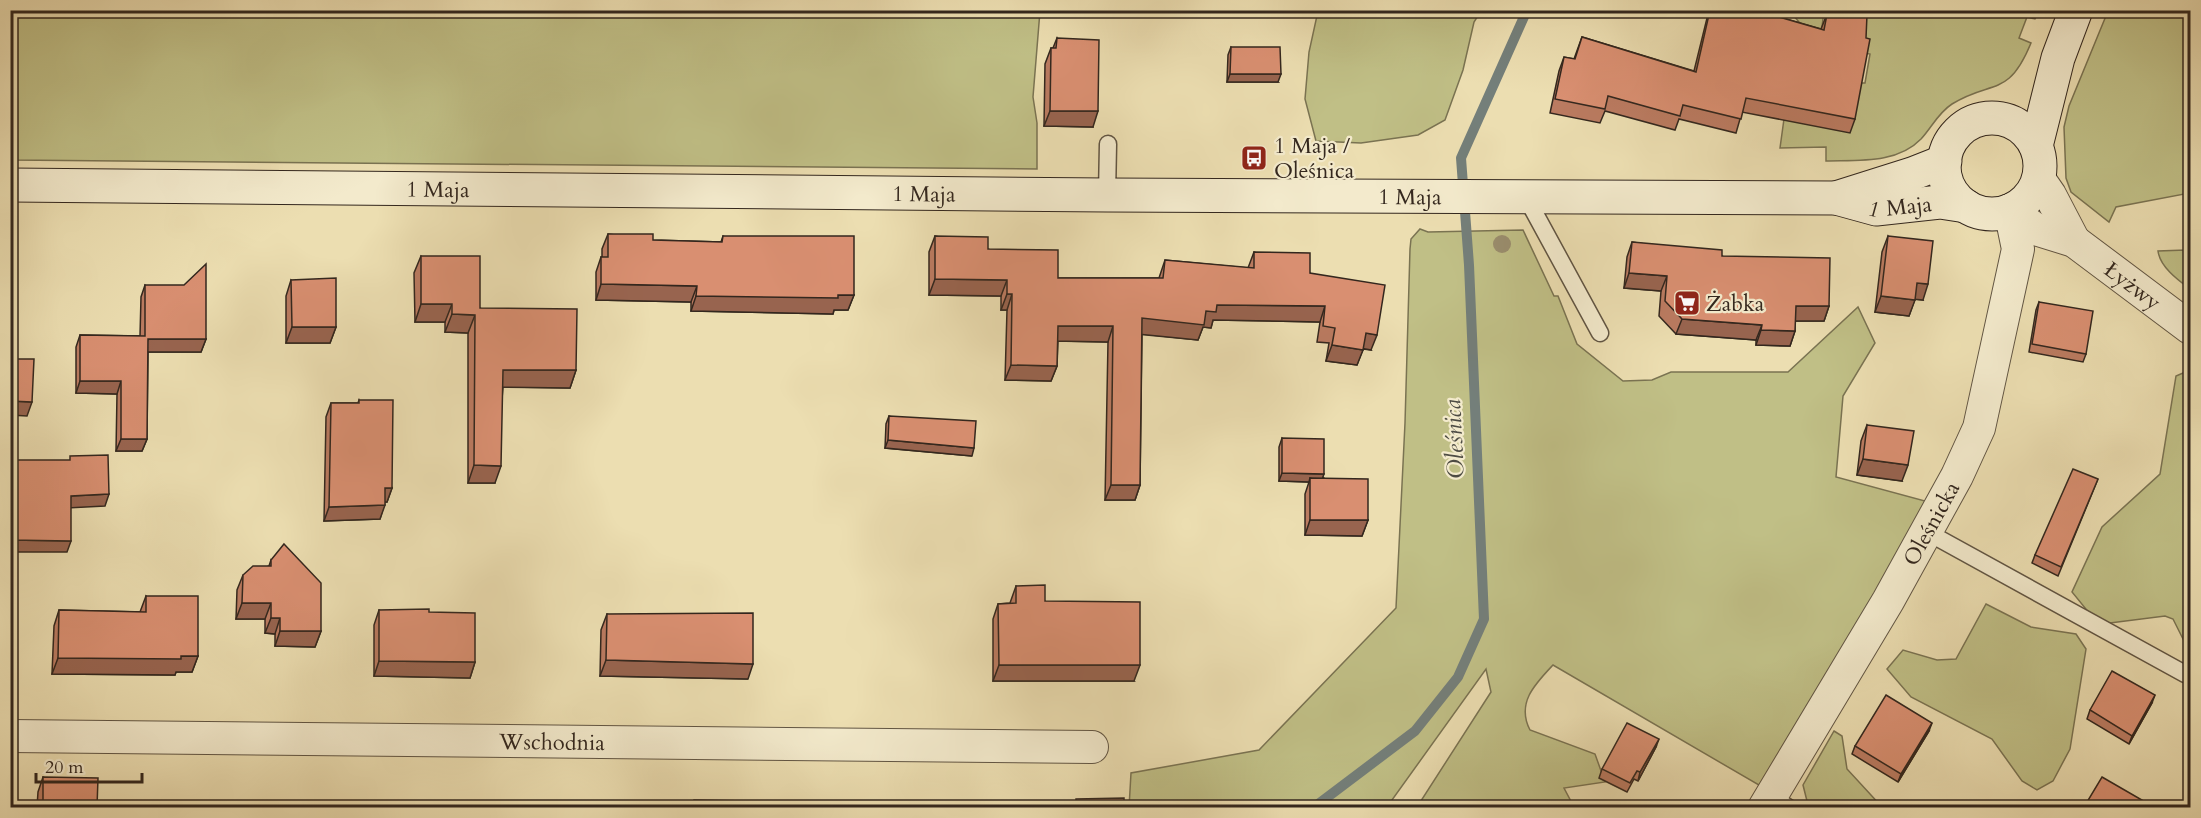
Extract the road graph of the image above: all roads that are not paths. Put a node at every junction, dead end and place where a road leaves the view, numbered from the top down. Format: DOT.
graph roads {
  1 [pos="2076,10"];
  2 [pos="2058,58"];
  3 [pos="2001,119"];
  4 [pos="1108,144"];
  5 [pos="2036,146"];
  6 [pos="1945,161"];
  7 [pos="2038,179"];
  8 [pos="10,185"];
  9 [pos="1107,195"];
  10 [pos="1512,197"];
  11 [pos="1836,198"];
  12 [pos="1966,206"];
  13 [pos="2010,210"];
  14 [pos="2074,241"];
  15 [pos="2190,328"];
  16 [pos="1600,333"];
  17 [pos="1927,532"];
  18 [pos="2185,674"];
  19 [pos="10,736"];
  20 [pos="1092,747"];
  21 [pos="1774,804"];
  1 -- 2 [label="street"];
  2 -- 3 [label="street"];
  2 -- 5 [label="street"];
  3 -- 5 [label="street"];
  3 -- 6 [label="street"];
  4 -- 9 [label="lane"];
  5 -- 7 [label="street"];
  6 -- 11 [label="street, 1 Maja"];
  6 -- 12 [label="street"];
  7 -- 13 [label="street"];
  7 -- 14 [label="street, Łyżwy"];
  8 -- 9 [label="street, 1 Maja"];
  9 -- 10 [label="street, 1 Maja"];
  10 -- 11 [label="street, 1 Maja"];
  10 -- 16 [label="lane"];
  11 -- 12 [label="street, 1 Maja"];
  12 -- 13 [label="street"];
  13 -- 14 [label="street, Łyżwy"];
  13 -- 17 [label="street, Oleśnicka"];
  14 -- 15 [label="street, Łyżwy"];
  17 -- 18 [label="lane"];
  17 -- 21 [label="street, Oleśnicka"];
  19 -- 20 [label="street, Wschodnia"];
}
